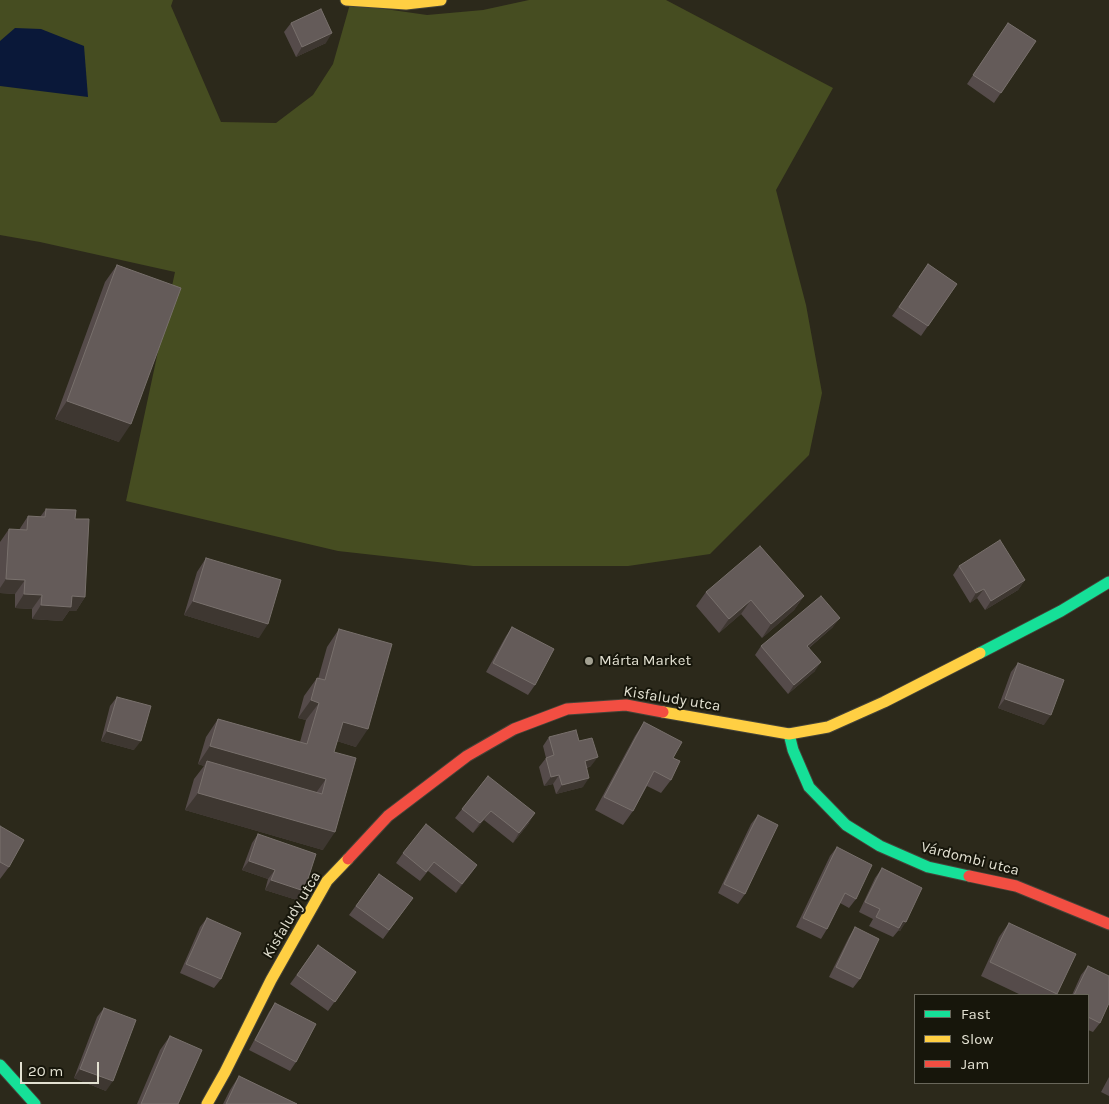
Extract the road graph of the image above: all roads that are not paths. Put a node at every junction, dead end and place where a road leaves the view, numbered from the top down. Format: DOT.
graph roads {
  1 [pos="346,0"];
  2 [pos="441,0"];
  3 [pos="1109,582"];
  4 [pos="789,734"];
  5 [pos="1109,924"];
  6 [pos="0,1065"];
  7 [pos="35,1104"];
  8 [pos="207,1104"];
  1 -- 2 [label="street"];
  3 -- 4 [label="street, Kisfaludy utca"];
  4 -- 5 [label="street, Várdombi utca"];
  4 -- 8 [label="street, Kisfaludy utca"];
  6 -- 7 [label="street"];
}
